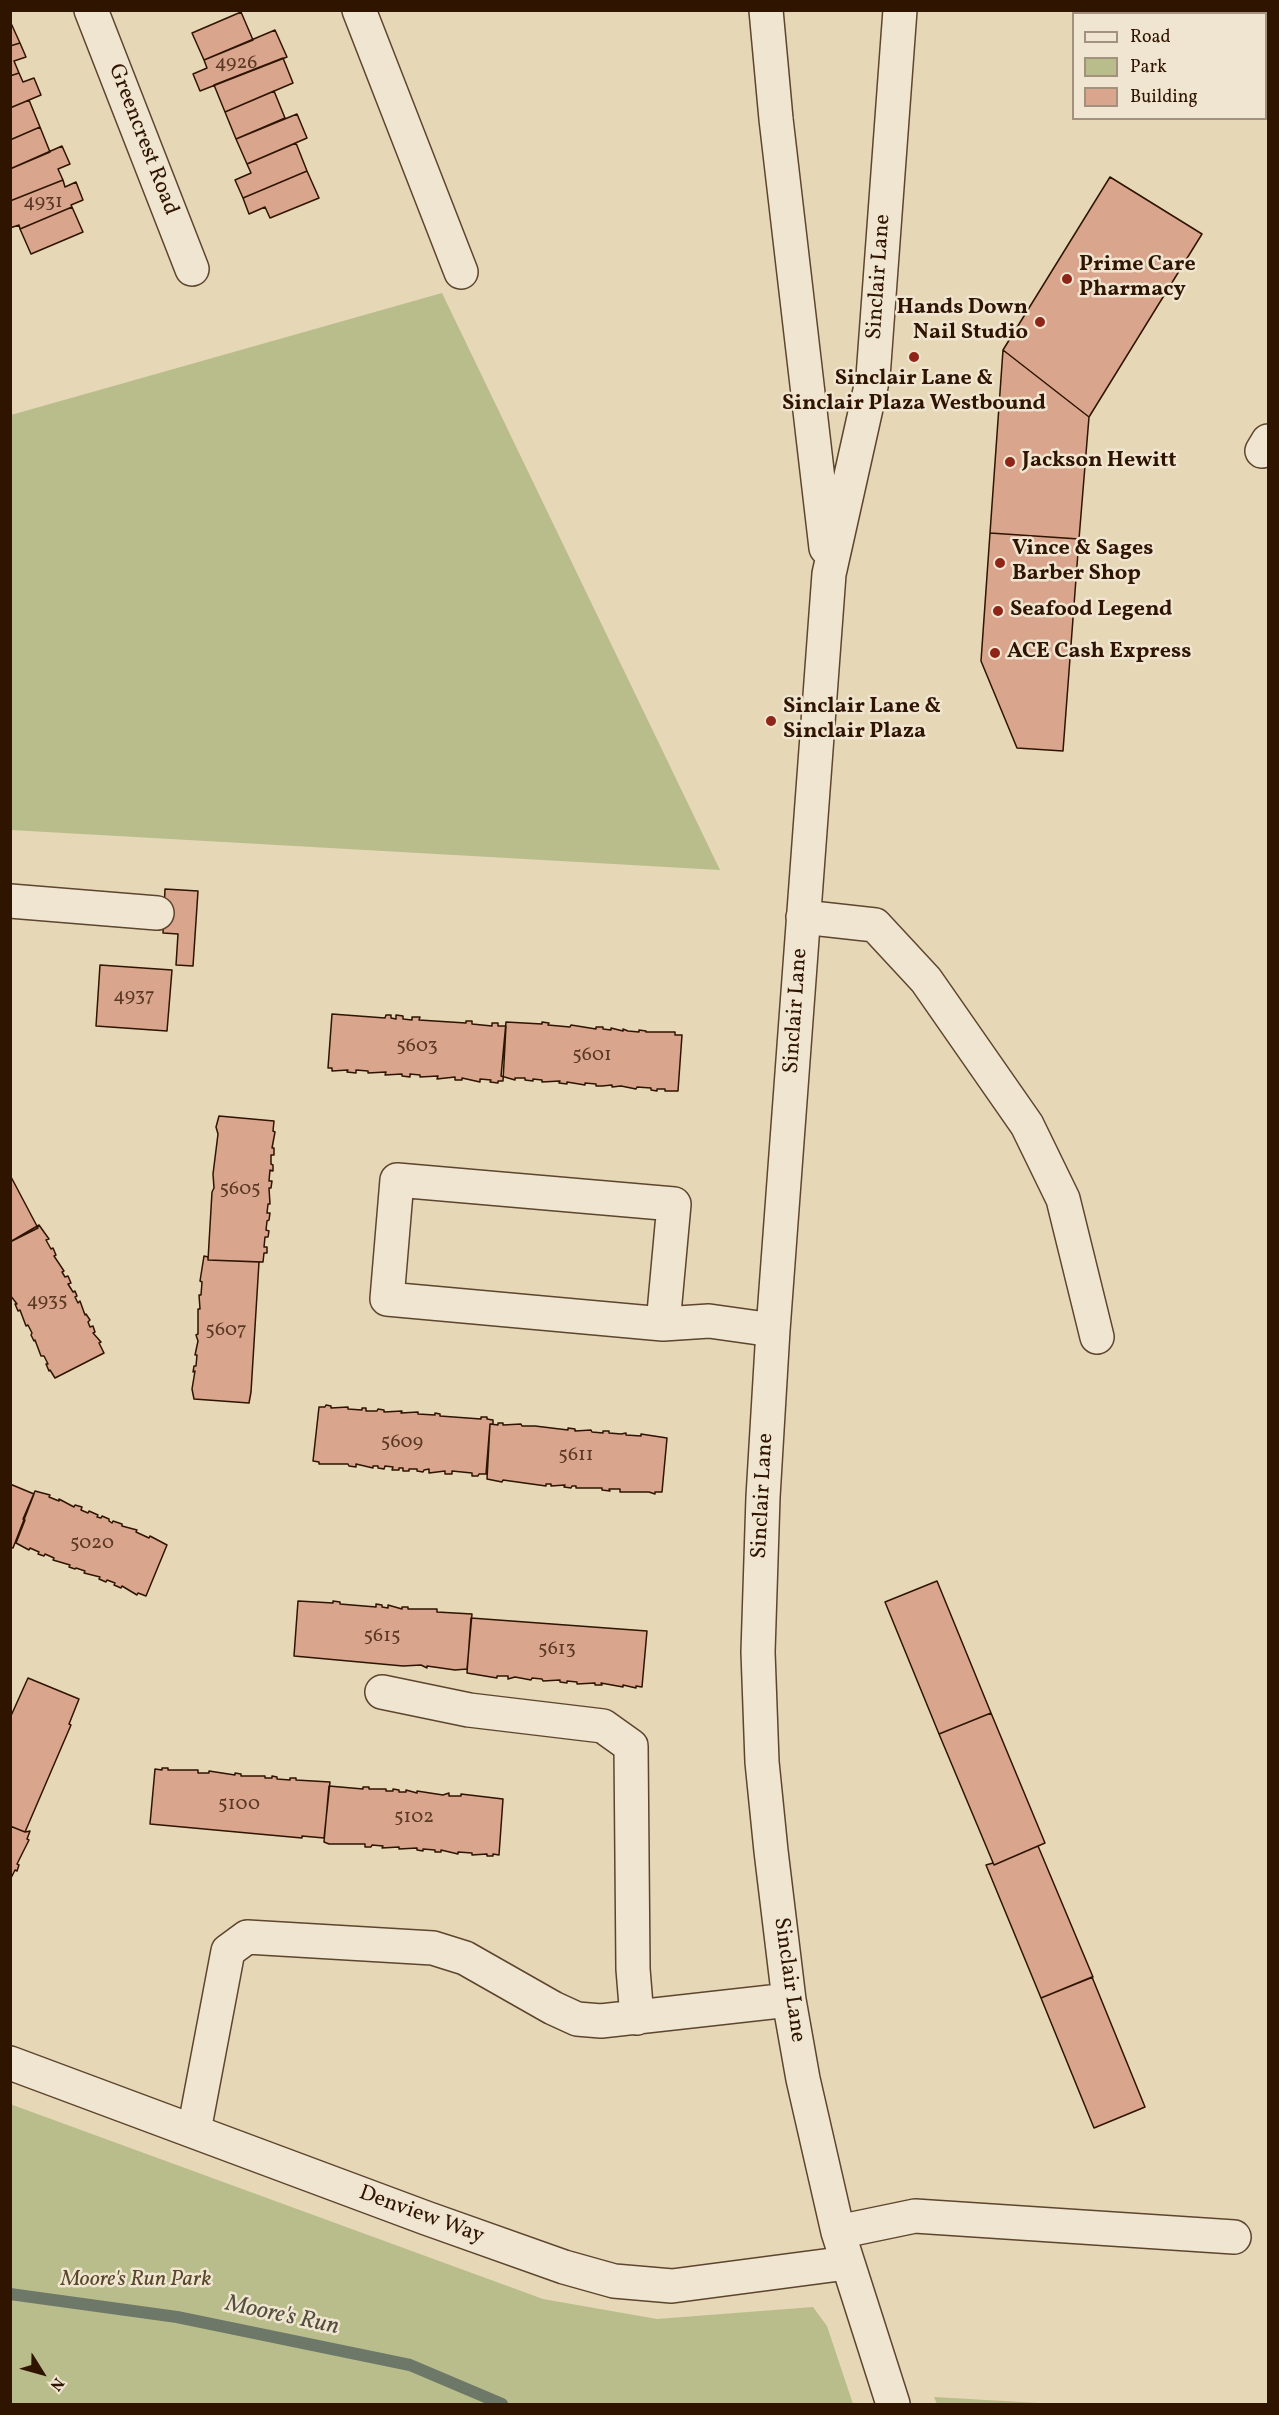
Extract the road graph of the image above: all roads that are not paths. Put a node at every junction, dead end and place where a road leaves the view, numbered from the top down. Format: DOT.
graph roads {
  1 [pos="91,10"];
  2 [pos="359,10"];
  3 [pos="766,10"];
  4 [pos="900,10"];
  5 [pos="192,269"];
  6 [pos="460,272"];
  7 [pos="829,574"];
  8 [pos="10,901"];
  9 [pos="158,913"];
  10 [pos="803,917"];
  11 [pos="663,1324"];
  12 [pos="773,1330"];
  13 [pos="1097,1337"];
  14 [pos="382,1692"];
  15 [pos="789,2000"];
  16 [pos="637,2018"];
  17 [pos="10,2063"];
  18 [pos="194,2132"];
  19 [pos="838,2232"];
  20 [pos="1234,2237"];
  21 [pos="847,2264"];
  22 [pos="893,2404"];
  1 -- 5 [label="street, Greencrest Road"];
  2 -- 6 [label="street"];
  3 -- 7 [label="street, Sinclair Lane"];
  4 -- 7 [label="street, Sinclair Lane"];
  7 -- 10 [label="street, Sinclair Lane"];
  8 -- 9 [label="street"];
  10 -- 12 [label="street, Sinclair Lane"];
  10 -- 13 [label="street"];
  11 -- 11 [label="street"];
  11 -- 12 [label="street"];
  12 -- 15 [label="street, Sinclair Lane"];
  14 -- 16 [label="street"];
  15 -- 16 [label="street"];
  15 -- 19 [label="street, Sinclair Lane"];
  16 -- 18 [label="street"];
  17 -- 18 [label="street, Denview Way"];
  18 -- 21 [label="street, Denview Way"];
  19 -- 20 [label="street"];
  19 -- 21 [label="street, Sinclair Lane"];
  21 -- 22 [label="street, Sinclair Lane"];
}
